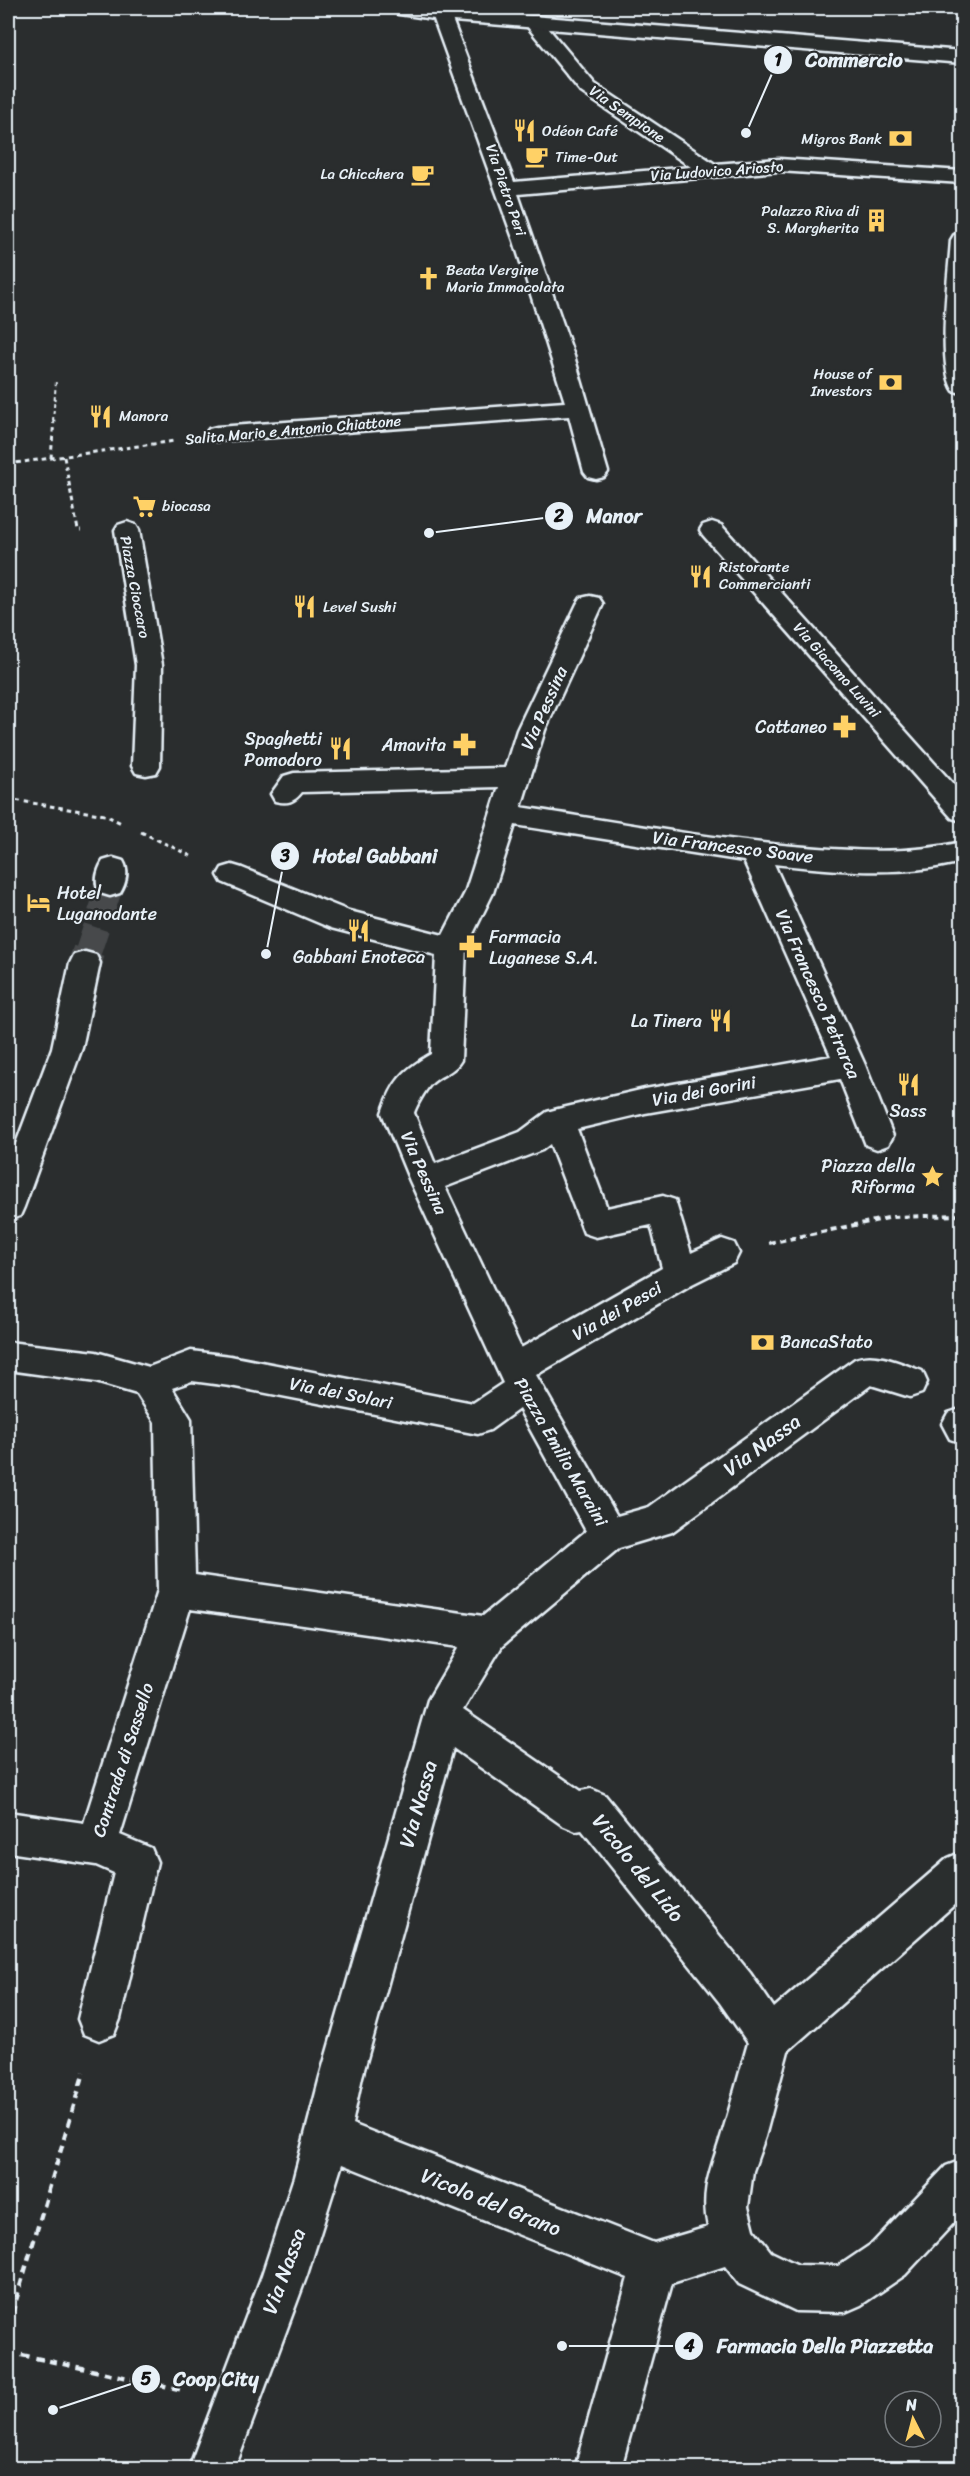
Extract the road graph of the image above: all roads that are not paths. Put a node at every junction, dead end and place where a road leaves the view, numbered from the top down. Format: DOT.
graph roads {
  1 [pos="399,8"];
  2 [pos="441,14"];
  3 [pos="531,20"];
  4 [pos="963,57"];
  5 [pos="710,170"];
  6 [pos="963,177"];
  7 [pos="508,189"];
  8 [pos="963,240"];
  9 [pos="963,386"];
  10 [pos="579,408"];
  11 [pos="217,434"];
  12 [pos="596,472"];
  13 [pos="127,530"];
  14 [pos="712,530"];
  15 [pos="590,604"];
  16 [pos="146,766"];
  17 [pos="516,777"];
  18 [pos="285,794"];
  19 [pos="960,805"];
  20 [pos="505,814"];
  21 [pos="963,852"];
  22 [pos="755,853"];
  23 [pos="232,875"];
  24 [pos="452,948"];
  25 [pos="85,963"];
  26 [pos="850,1065"];
  27 [pos="558,1121"];
  28 [pos="877,1136"];
  29 [pos="426,1180"];
  30 [pos="8,1207"];
  31 [pos="722,1253"];
  32 [pos="680,1274"];
  33 [pos="8,1356"];
  34 [pos="520,1379"];
  35 [pos="149,1382"];
  36 [pos="910,1382"];
  37 [pos="608,1534"];
  38 [pos="177,1590"];
  39 [pos="489,1634"];
  40 [pos="442,1718"];
  41 [pos="8,1832"];
  42 [pos="97,1845"];
  43 [pos="963,1872"];
  44 [pos="99,2019"];
  45 [pos="770,2039"];
  46 [pos="329,2138"];
  47 [pos="963,2182"];
  48 [pos="734,2241"];
  49 [pos="654,2266"];
  50 [pos="212,2469"];
  51 [pos="598,2469"];
  1 -- 2 [label="street"];
  2 -- 3 [label="street"];
  2 -- 7 [label="street, Via Pietro Peri"];
  3 -- 4 [label="street"];
  3 -- 5 [label="street, Via Sempione"];
  5 -- 6 [label="street, Via Ludovico Ariosto"];
  5 -- 7 [label="street, Via Ludovico Ariosto"];
  7 -- 10 [label="street, Via Pietro Peri"];
  8 -- 9 [label="street"];
  10 -- 11 [label="street, Salita Mario e Antonio Chiattone"];
  10 -- 12 [label="street, Via Pietro Peri"];
  13 -- 16 [label="street, Piazza Cioccaro"];
  14 -- 19 [label="street, Via Giacomo Luvini"];
  15 -- 17 [label="street, Via Pessina"];
  17 -- 18 [label="street"];
  17 -- 20 [label="street, Via Pessina"];
  20 -- 22 [label="street, Via Francesco Soave"];
  20 -- 24 [label="street, Via Pessina"];
  21 -- 22 [label="street, Via Francesco Soave"];
  22 -- 26 [label="street, Via Francesco Petrarca"];
  23 -- 24 [label="street"];
  24 -- 29 [label="street, Via Pessina"];
  25 -- 30 [label="street"];
  26 -- 27 [label="street, Via dei Gorini"];
  26 -- 28 [label="street, Via Francesco Petrarca"];
  27 -- 29 [label="street, Via dei Gorini"];
  27 -- 32 [label="street"];
  29 -- 34 [label="street, Via Pessina"];
  31 -- 32 [label="street, Via dei Pesci"];
  32 -- 34 [label="street, Via dei Pesci"];
  33 -- 35 [label="street"];
  34 -- 35 [label="street, Via dei Solari"];
  34 -- 37 [label="street, Piazza Emilio Maraini"];
  35 -- 38 [label="street, Contrada di Sassello"];
  36 -- 37 [label="street, Via Nassa"];
  37 -- 39 [label="street, Via Nassa"];
  38 -- 39 [label="street"];
  38 -- 42 [label="street, Contrada di Sassello"];
  39 -- 40 [label="street, Via Nassa"];
  40 -- 45 [label="street, Vicolo del Lido"];
  40 -- 46 [label="street, Via Nassa"];
  41 -- 42 [label="street, Contrada di Sassello"];
  42 -- 44 [label="street"];
  43 -- 45 [label="street"];
  45 -- 48 [label="street"];
  46 -- 49 [label="street, Vicolo del Grano"];
  46 -- 50 [label="street, Via Nassa"];
  47 -- 48 [label="street"];
  48 -- 49 [label="street"];
  49 -- 51 [label="street"];
}
